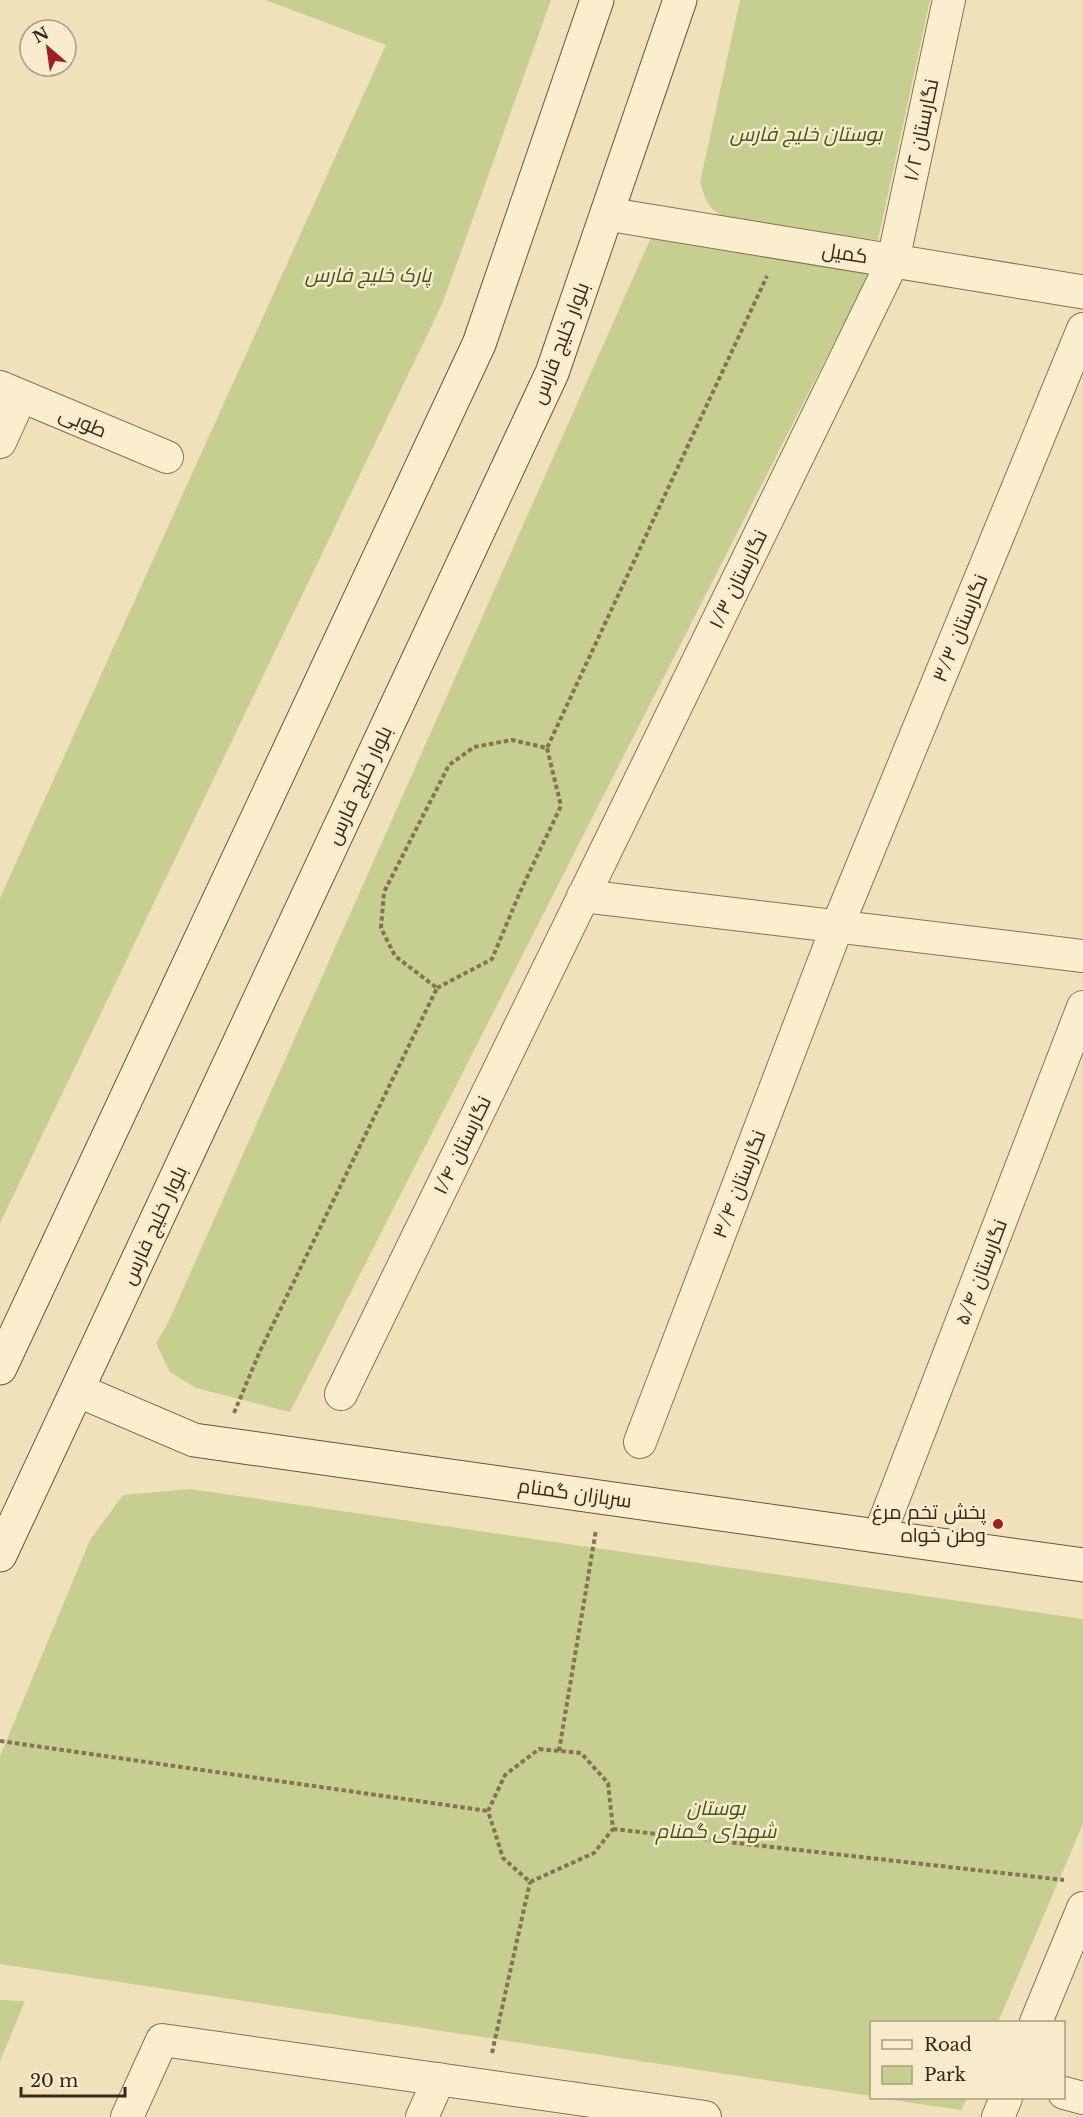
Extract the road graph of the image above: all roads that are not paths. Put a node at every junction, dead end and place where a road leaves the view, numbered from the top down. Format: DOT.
graph roads {
  1 [pos="597,0"];
  2 [pos="680,0"];
  3 [pos="949,0"];
  4 [pos="607,214"];
  5 [pos="893,261"];
  6 [pos="1083,292"];
  7 [pos="1083,329"];
  8 [pos="11,392"];
  9 [pos="0,442"];
  10 [pos="167,457"];
  11 [pos="583,896"];
  12 [pos="837,927"];
  13 [pos="1083,956"];
  14 [pos="1083,1007"];
  15 [pos="2,1356"];
  16 [pos="77,1390"];
  17 [pos="341,1394"];
  18 [pos="640,1442"];
  19 [pos="879,1536"];
  20 [pos="0,1555"];
  21 [pos="1083,1565"];
  22 [pos="1077,1895"];
  23 [pos="1036,2021"];
  24 [pos="439,2079"];
  25 [pos="1065,2093"];
  26 [pos="1083,2098"];
  27 [pos="1005,2099"];
  28 [pos="657,2113"];
  29 [pos="127,2117"];
  30 [pos="422,2117"];
  31 [pos="705,2117"];
  32 [pos="998,2117"];
  1 -- 15 [label="main road"];
  2 -- 4 [label="main road, بلوار خلیج فارس"];
  3 -- 5 [label="street, نگارستان ۱/۲"];
  4 -- 5 [label="main road, کمیل"];
  4 -- 16 [label="main road, بلوار خلیج فارس"];
  5 -- 6 [label="main road, کمیل"];
  5 -- 11 [label="street, نگارستان ۱/۳"];
  7 -- 12 [label="street, نگارستان ۳/۳"];
  8 -- 9 [label="street"];
  8 -- 10 [label="street, طوبی"];
  11 -- 12 [label="street"];
  11 -- 17 [label="street, نگارستان ۱/۴"];
  12 -- 13 [label="street"];
  12 -- 18 [label="street, نگارستان ۳/۴"];
  14 -- 19 [label="street, نگارستان ۵/۴"];
  16 -- 19 [label="main road, سربازان گمنام"];
  16 -- 20 [label="main road, بلوار خلیج فارس"];
  19 -- 21 [label="main road, سربازان گمنام"];
  22 -- 23 [label="street"];
  24 -- 28 [label="street"];
  24 -- 29 [label="street"];
  24 -- 30 [label="street"];
  25 -- 26 [label="street"];
  27 -- 32 [label="street"];
  28 -- 31 [label="street"];
}
